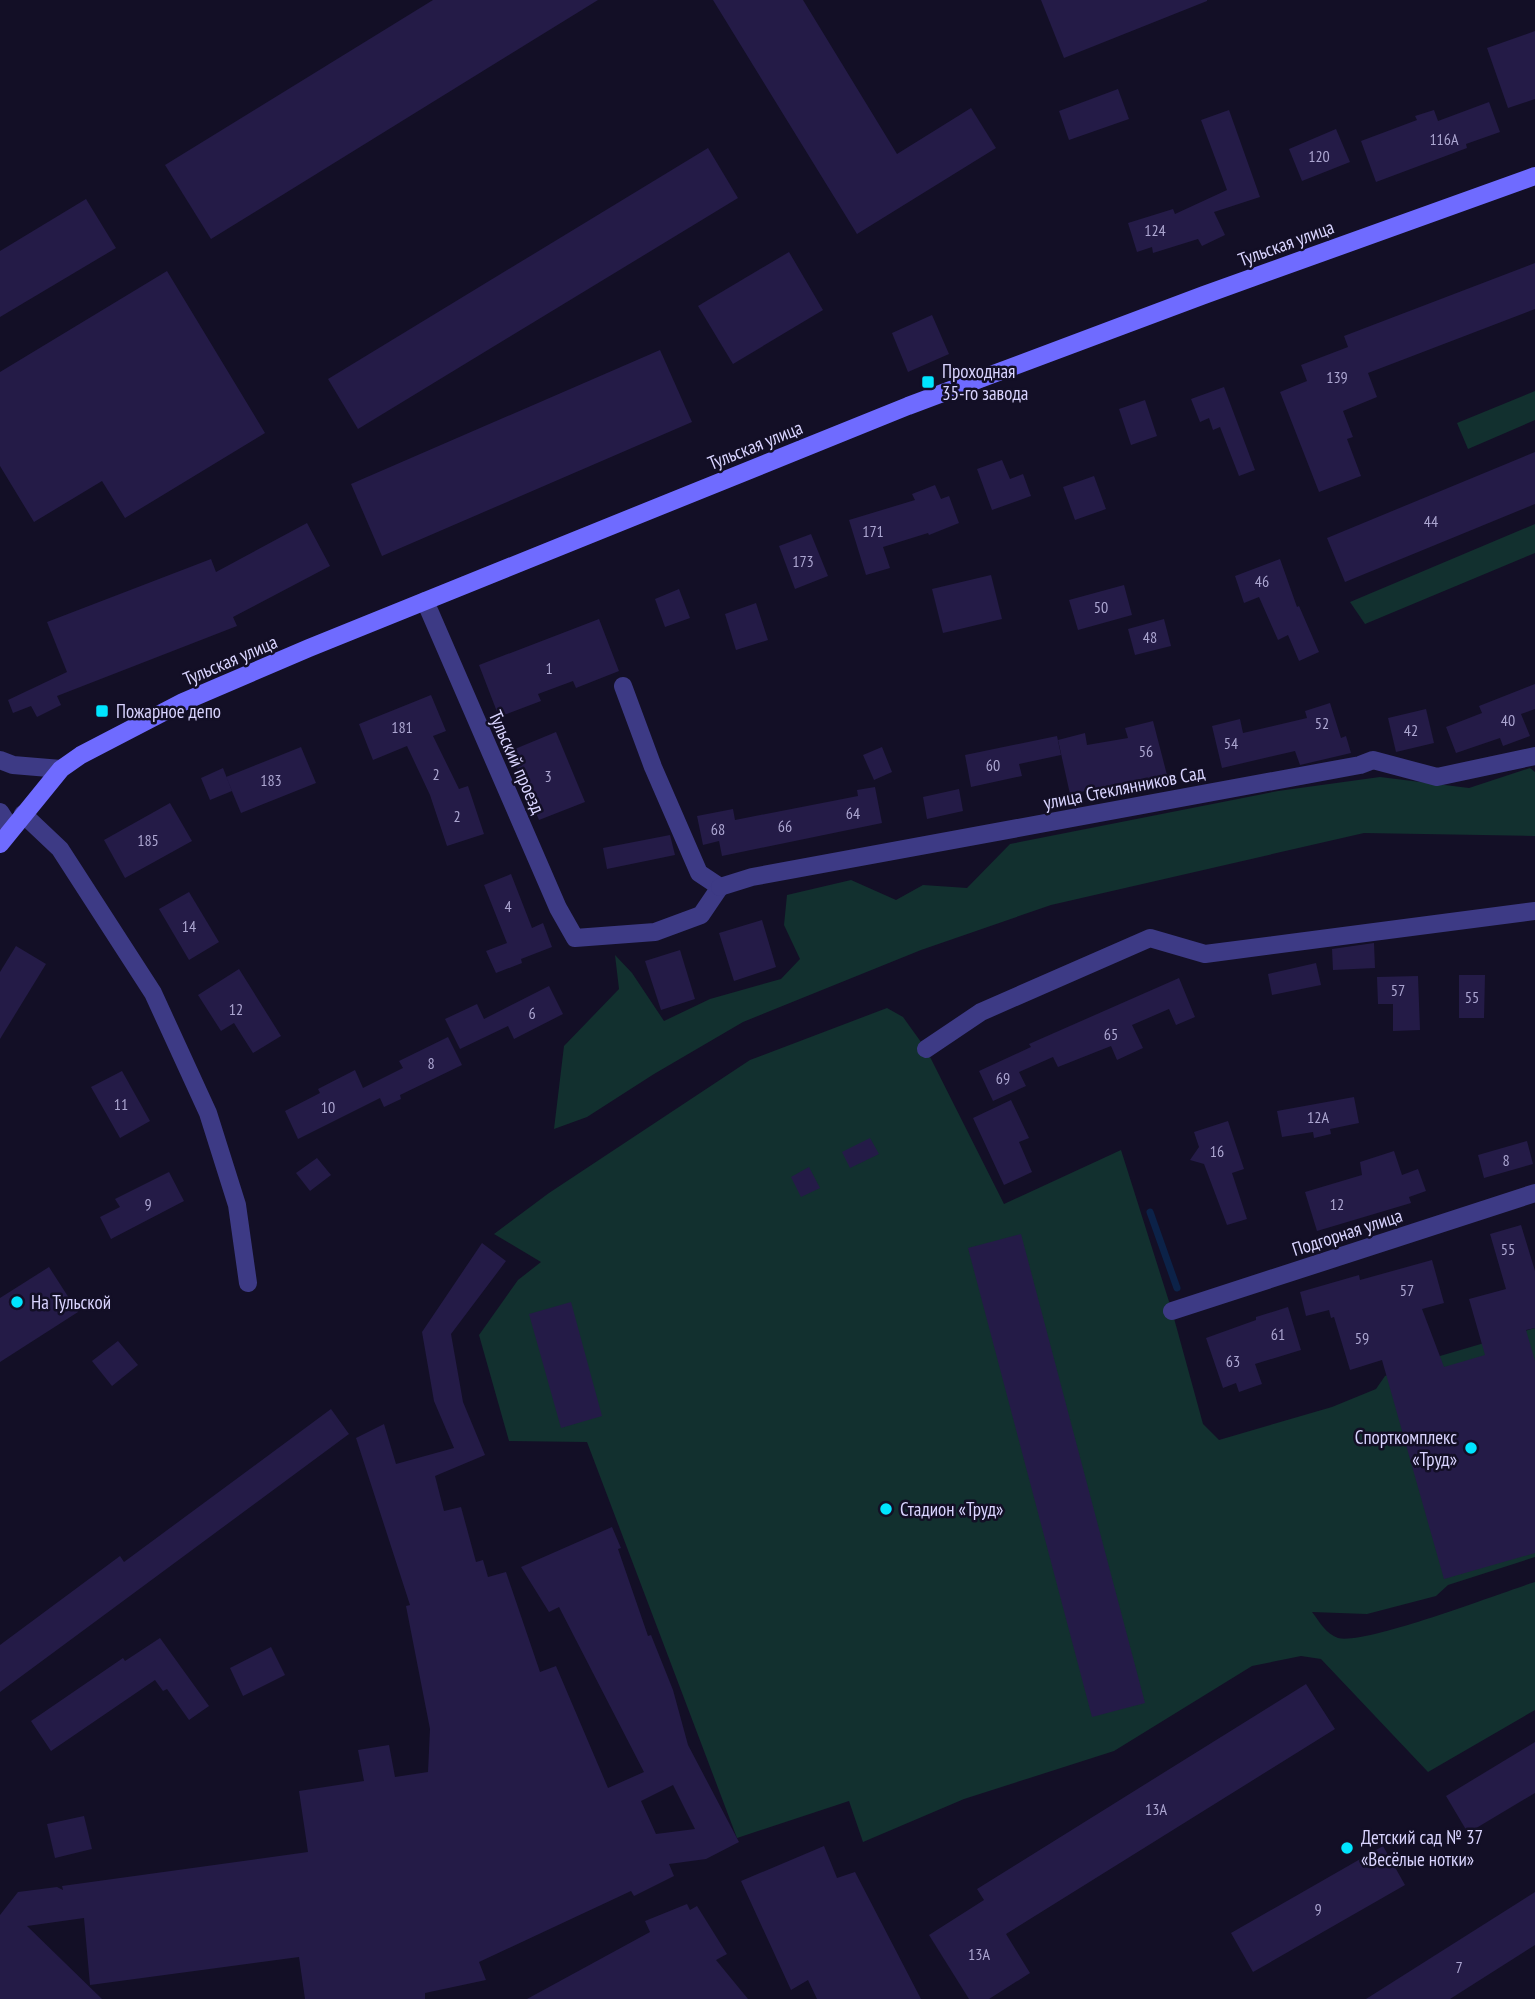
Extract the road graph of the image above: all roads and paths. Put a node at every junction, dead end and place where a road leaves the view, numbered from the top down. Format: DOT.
graph roads {
  1 [pos="1535,176"];
  2 [pos="425,601"];
  3 [pos="623,686"];
  4 [pos="1535,756"];
  5 [pos="0,760"];
  6 [pos="61,769"];
  7 [pos="0,812"];
  8 [pos="23,814"];
  9 [pos="6,837"];
  10 [pos="720,887"];
  11 [pos="1535,911"];
  12 [pos="926,1049"];
  13 [pos="1535,1193"];
  14 [pos="248,1283"];
  15 [pos="1172,1311"];
  1 -- 2 [label="main road, Тульская улица"];
  2 -- 6 [label="main road, Тульская улица"];
  2 -- 10 [label="street, Тульский проезд"];
  3 -- 10 [label="street"];
  4 -- 10 [label="street, улица Стеклянников Сад"];
  5 -- 6 [label="street"];
  6 -- 8 [label="main road, Тульская улица"];
  7 -- 9 [label="street"];
  8 -- 9 [label="main road, Тульская улица"];
  8 -- 14 [label="street"];
  11 -- 12 [label="street"];
  13 -- 15 [label="street, Подгорная улица"];
}
